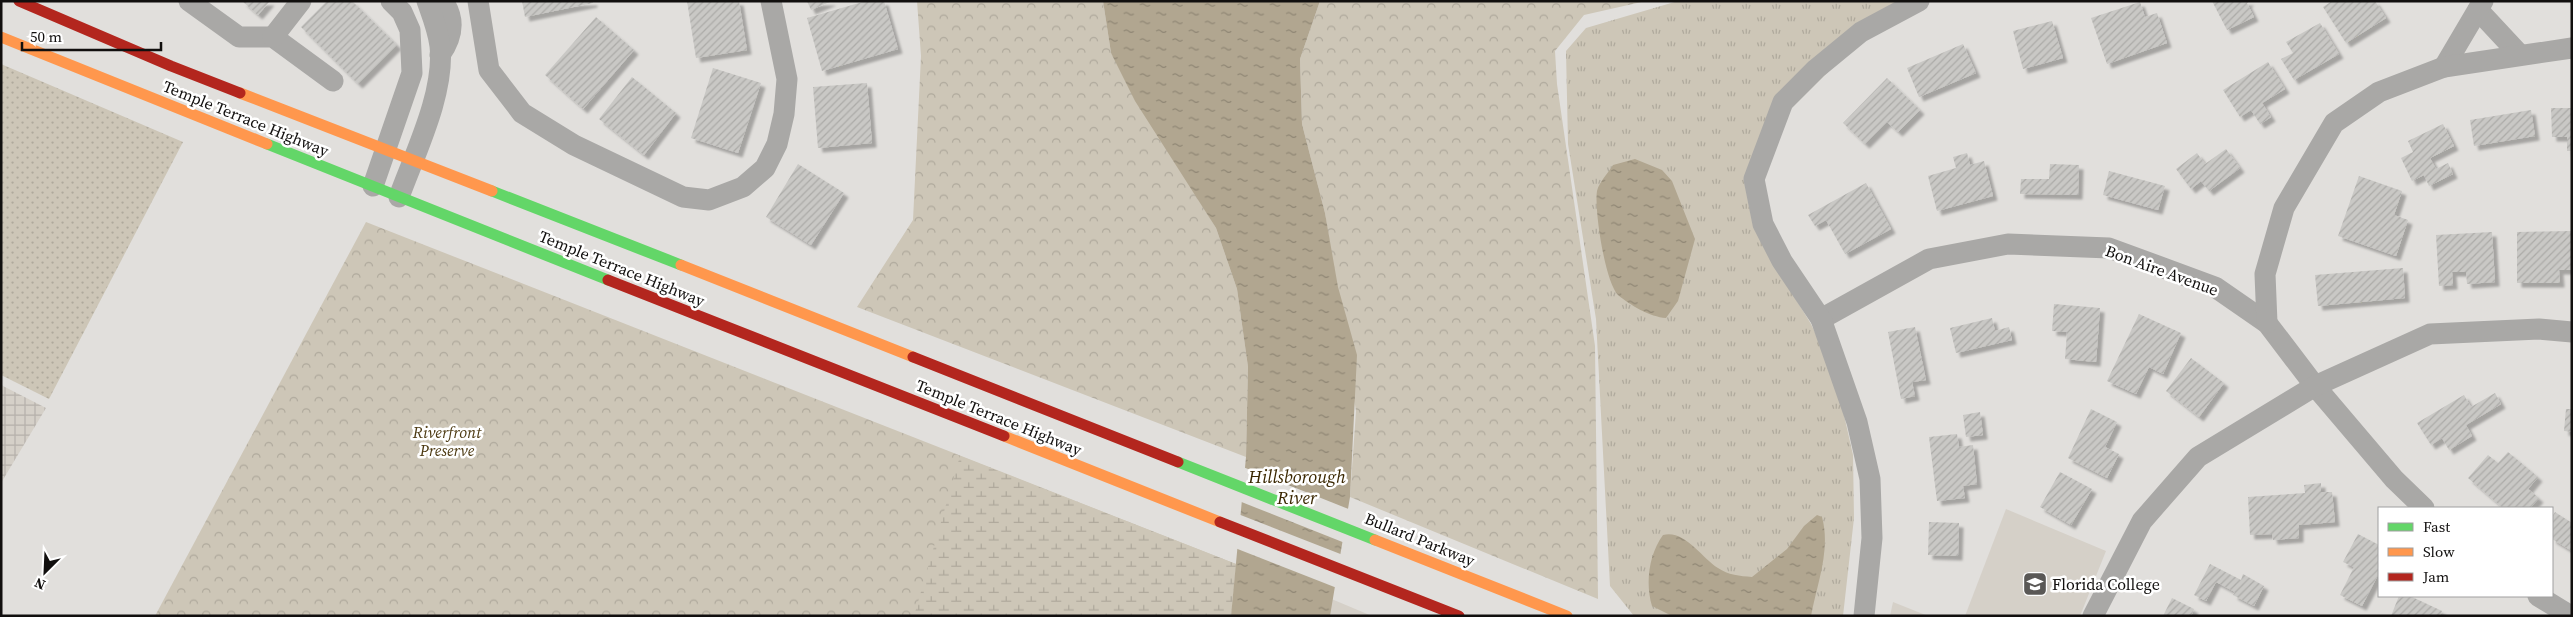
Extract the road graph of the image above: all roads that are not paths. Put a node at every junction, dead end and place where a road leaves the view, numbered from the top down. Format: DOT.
graph roads {
  1 [pos="19,1"];
  2 [pos="189,1"];
  3 [pos="301,1"];
  4 [pos="426,1"];
  5 [pos="443,1"];
  6 [pos="478,1"];
  7 [pos="771,1"];
  8 [pos="1919,1"];
  9 [pos="404,5"];
  10 [pos="2481,6"];
  11 [pos="1,37"];
  12 [pos="273,37"];
  13 [pos="2572,48"];
  14 [pos="2519,54"];
  15 [pos="440,56"];
  16 [pos="2444,67"];
  17 [pos="333,81"];
  18 [pos="387,149"];
  19 [pos="412,160"];
  20 [pos="374,186"];
  21 [pos="399,197"];
  22 [pos="1821,318"];
  23 [pos="2267,323"];
  24 [pos="2572,332"];
  25 [pos="2315,386"];
  26 [pos="1233,483"];
  27 [pos="2423,507"];
  28 [pos="2540,597"];
  29 [pos="1458,616"];
  30 [pos="1567,616"];
  31 [pos="1864,616"];
  32 [pos="2093,616"];
  33 [pos="2571,616"];
  1 -- 18 [label="main road, Temple Terrace Highway"];
  2 -- 12 [label="street"];
  3 -- 12 [label="street"];
  4 -- 15 [label="street"];
  5 -- 15 [label="street"];
  6 -- 7 [label="street"];
  8 -- 22 [label="street"];
  9 -- 18 [label="street"];
  10 -- 14 [label="street"];
  10 -- 16 [label="street"];
  11 -- 20 [label="main road, Temple Terrace Highway"];
  12 -- 17 [label="street"];
  13 -- 14 [label="street"];
  14 -- 16 [label="street"];
  15 -- 19 [label="street"];
  16 -- 23 [label="street"];
  18 -- 19 [label="main road, Temple Terrace Highway"];
  18 -- 20 [label="street"];
  19 -- 21 [label="street"];
  19 -- 26 [label="main road, Temple Terrace Highway"];
  20 -- 21 [label="main road, Temple Terrace Highway"];
  21 -- 29 [label="main road, Temple Terrace Highway"];
  22 -- 23 [label="street, Bon Aire Avenue"];
  22 -- 31 [label="street"];
  23 -- 25 [label="street, Bon Aire Avenue"];
  24 -- 25 [label="street"];
  25 -- 27 [label="street, Bon Aire Avenue"];
  25 -- 32 [label="street"];
  26 -- 30 [label="main road, Bullard Parkway"];
  28 -- 33 [label="street"];
}
